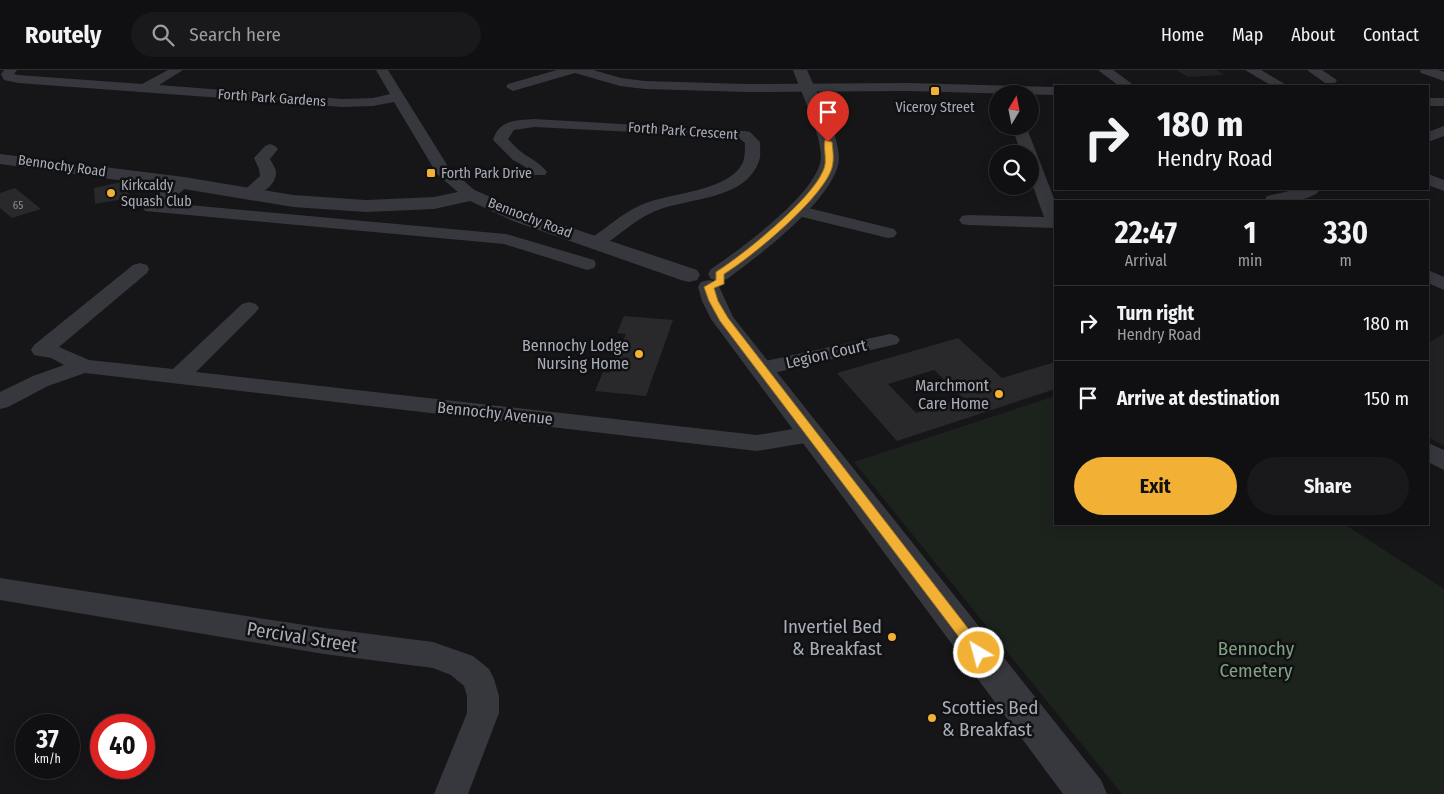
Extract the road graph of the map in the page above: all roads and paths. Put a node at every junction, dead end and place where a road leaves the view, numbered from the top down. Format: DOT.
graph roads {
  1 [pos="177,70"];
  2 [pos="382,70"];
  3 [pos="571,70"];
  4 [pos="579,70"];
  5 [pos="800,70"];
  6 [pos="1104,70"];
  7 [pos="1251,70"];
  8 [pos="1313,70"];
  9 [pos="1426,70"];
  10 [pos="6,73"];
  11 [pos="965,75"];
  12 [pos="1444,77"];
  13 [pos="1330,80"];
  14 [pos="1126,85"];
  15 [pos="1279,85"];
  16 [pos="513,87"];
  17 [pos="145,88"];
  18 [pos="808,88"];
  19 [pos="977,88"];
  20 [pos="989,90"];
  21 [pos="1039,91"];
  22 [pos="1054,91"];
  23 [pos="398,97"];
  24 [pos="1444,130"];
  25 [pos="1429,138"];
  26 [pos="270,149"];
  27 [pos="0,159"];
  28 [pos="539,172"];
  29 [pos="1039,179"];
  30 [pos="1429,179"];
  31 [pos="184,183"];
  32 [pos="1444,186"];
  33 [pos="1310,190"];
  34 [pos="249,193"];
  35 [pos="472,195"];
  36 [pos="1269,197"];
  37 [pos="366,206"];
  38 [pos="796,210"];
  39 [pos="968,220"];
  40 [pos="1054,220"];
  41 [pos="1054,223"];
  42 [pos="348,225"];
  43 [pos="888,233"];
  44 [pos="597,242"];
  45 [pos="587,264"];
  46 [pos="140,269"];
  47 [pos="1429,276"];
  48 [pos="706,279"];
  49 [pos="1444,284"];
  50 [pos="249,308"];
  51 [pos="890,340"];
  52 [pos="84,366"];
  53 [pos="761,369"];
  54 [pos="178,377"];
  55 [pos="0,402"];
  56 [pos="811,434"];
  57 [pos="1429,452"];
  58 [pos="1444,461"];
  59 [pos="0,589"];
  60 [pos="451,794"];
  61 [pos="1087,794"];
  1 -- 17 [label="street"];
  2 -- 23 [label="street"];
  3 -- 16 [label="street"];
  4 -- 18 [label="street"];
  5 -- 18 [label="street"];
  6 -- 14 [label="street"];
  7 -- 15 [label="street"];
  8 -- 13 [label="street"];
  9 -- 12 [label="street"];
  10 -- 17 [label="street, Forth Park Gardens"];
  11 -- 19 [label="street"];
  17 -- 23 [label="street, Forth Park Gardens"];
  18 -- 19 [label="street"];
  18 -- 38 [label="street"];
  19 -- 20 [label="street"];
  21 -- 22 [label="street"];
  23 -- 35 [label="street"];
  24 -- 25 [label="street"];
  26 -- 34 [label="street"];
  27 -- 31 [label="street, Bennochy Road"];
  28 -- 44 [label="street, Forth Park Crescent"];
  29 -- 40 [label="street"];
  30 -- 32 [label="street"];
  31 -- 34 [label="street, Bennochy Road"];
  31 -- 42 [label="street, Bennochy Road"];
  33 -- 36 [label="street"];
  34 -- 37 [label="street, Bennochy Road"];
  35 -- 37 [label="street, Bennochy Road"];
  35 -- 44 [label="street, Bennochy Road"];
  37 -- 42 [label="street"];
  38 -- 43 [label="street"];
  38 -- 48 [label="street"];
  39 -- 41 [label="street"];
  42 -- 45 [label="street, Bennochy Road"];
  44 -- 48 [label="street, Bennochy Road"];
  46 -- 52 [label="street, Bennochy Avenue"];
  47 -- 49 [label="street"];
  48 -- 53 [label="street"];
  50 -- 54 [label="street"];
  51 -- 53 [label="street, Legion Court"];
  52 -- 54 [label="street, Bennochy Avenue"];
  52 -- 55 [label="street"];
  53 -- 56 [label="street"];
  54 -- 56 [label="street, Bennochy Avenue"];
  56 -- 61 [label="street"];
  57 -- 58 [label="street"];
  59 -- 60 [label="street, Percival Street"];
}
